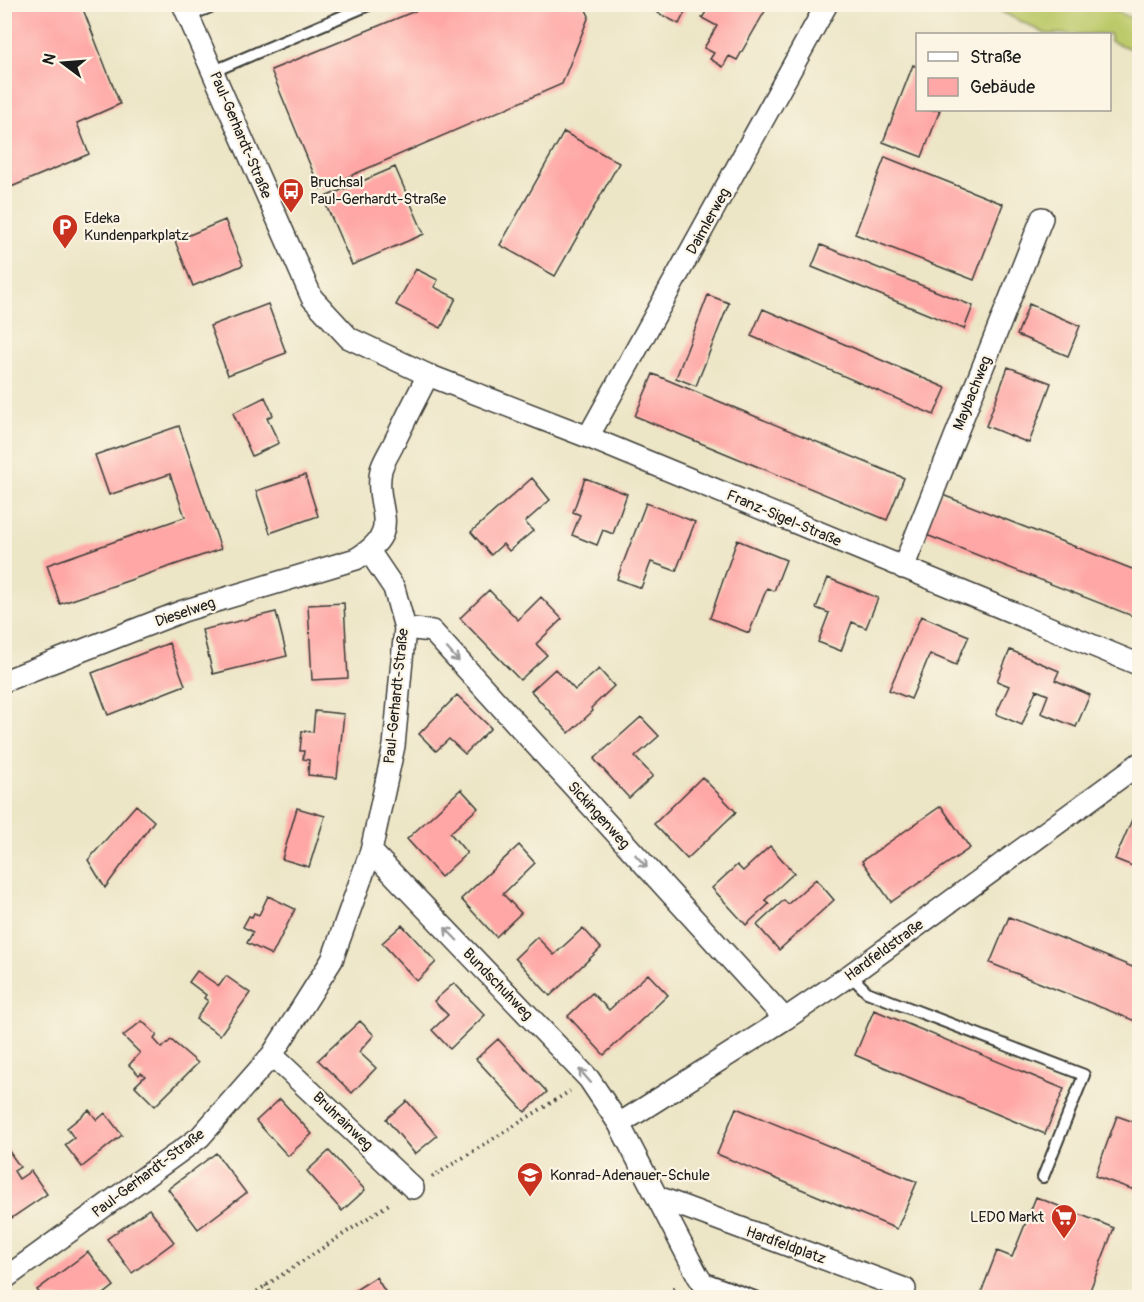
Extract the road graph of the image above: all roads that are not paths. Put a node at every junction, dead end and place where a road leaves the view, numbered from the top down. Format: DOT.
graph roads {
  1 [pos="218,4"];
  2 [pos="371,4"];
  3 [pos="827,4"];
  4 [pos="185,10"];
  5 [pos="214,71"];
  6 [pos="1042,218"];
  7 [pos="428,375"];
  8 [pos="588,437"];
  9 [pos="369,551"];
  10 [pos="903,568"];
  11 [pos="405,628"];
  12 [pos="1140,665"];
  13 [pos="4,681"];
  14 [pos="1140,763"];
  15 [pos="371,850"];
  16 [pos="850,975"];
  17 [pos="785,1019"];
  18 [pos="272,1055"];
  19 [pos="619,1124"];
  20 [pos="1043,1177"];
  21 [pos="413,1188"];
  22 [pos="658,1197"];
  23 [pos="698,1276"];
  24 [pos="4,1279"];
  25 [pos="713,1298"];
  26 [pos="758,1298"];
  27 [pos="902,1298"];
  1 -- 4 [label="lane"];
  2 -- 5 [label="lane"];
  3 -- 8 [label="street, Daimlerweg"];
  4 -- 5 [label="street, Paul-Gerhardt-Straße"];
  5 -- 7 [label="street, Paul-Gerhardt-Straße"];
  6 -- 10 [label="street, Maybachweg"];
  7 -- 8 [label="street, Franz-Sigel-Straße"];
  7 -- 9 [label="street"];
  8 -- 10 [label="street, Franz-Sigel-Straße"];
  9 -- 11 [label="street, Paul-Gerhardt-Straße"];
  9 -- 13 [label="street, Dieselweg"];
  10 -- 12 [label="street, Franz-Sigel-Straße"];
  11 -- 15 [label="street, Paul-Gerhardt-Straße"];
  11 -- 17 [label="street, Sickingenweg, one-way"];
  14 -- 16 [label="street, Hardfeldstraße"];
  15 -- 18 [label="street, Paul-Gerhardt-Straße"];
  19 -- 15 [label="street, Bundschuhweg, one-way"];
  16 -- 17 [label="street, Hardfeldstraße"];
  16 -- 20 [label="lane"];
  17 -- 19 [label="street, Hardfeldstraße"];
  18 -- 21 [label="street, Bruhrainweg"];
  18 -- 24 [label="street, Paul-Gerhardt-Straße"];
  19 -- 22 [label="street"];
  22 -- 23 [label="street"];
  22 -- 27 [label="street, Hardfeldplatz"];
  23 -- 25 [label="street"];
  23 -- 26 [label="lane"];
}
